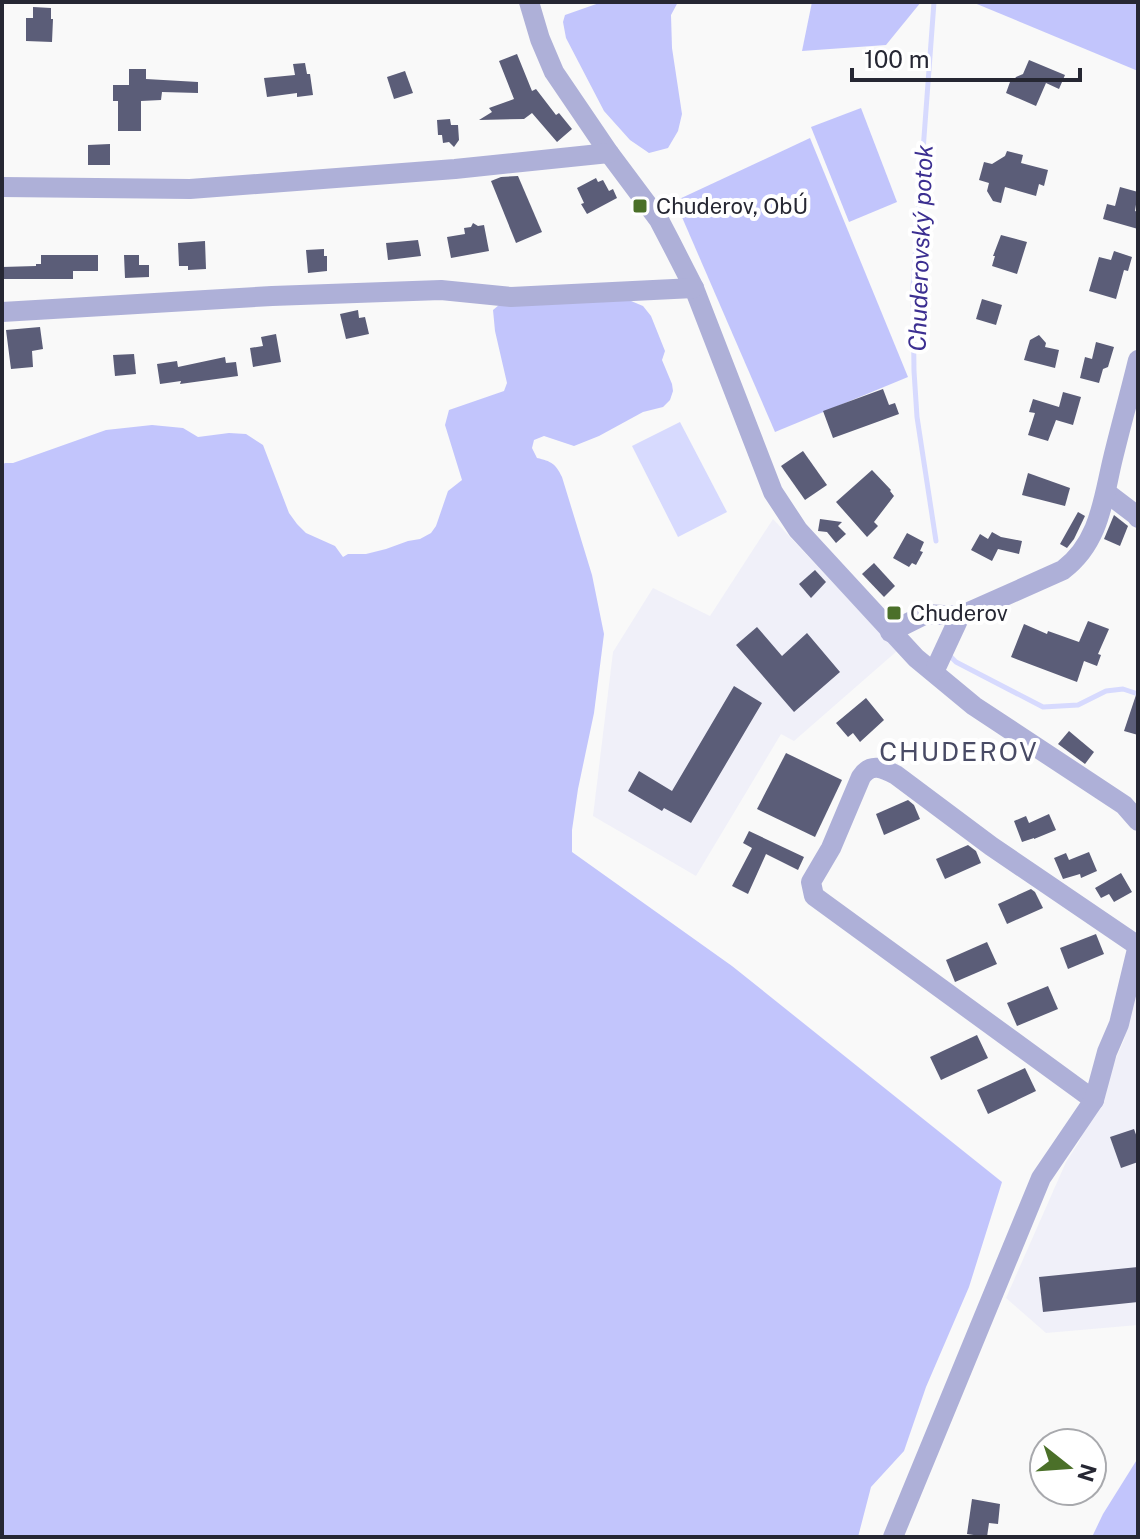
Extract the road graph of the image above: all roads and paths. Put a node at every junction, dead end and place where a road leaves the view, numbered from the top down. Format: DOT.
graph roads {
  1 [pos="529,2"];
  2 [pos="609,153"];
  3 [pos="2,187"];
  4 [pos="694,288"];
  5 [pos="2,312"];
  6 [pos="1138,360"];
  7 [pos="1107,493"];
  8 [pos="1138,518"];
  9 [pos="943,615"];
  10 [pos="890,632"];
  11 [pos="937,666"];
  12 [pos="1137,818"];
  13 [pos="1138,945"];
  14 [pos="1094,1100"];
  15 [pos="893,1537"];
  1 -- 2 [label="street"];
  2 -- 3 [label="street"];
  2 -- 4 [label="street"];
  4 -- 5 [label="street"];
  4 -- 10 [label="street"];
  6 -- 7 [label="street"];
  7 -- 8 [label="street"];
  7 -- 9 [label="street"];
  9 -- 10 [label="street"];
  9 -- 11 [label="street"];
  10 -- 11 [label="street"];
  11 -- 12 [label="street"];
  13 -- 14 [label="street"];
  13 -- 14 [label="street"];
  14 -- 15 [label="street"];
}
